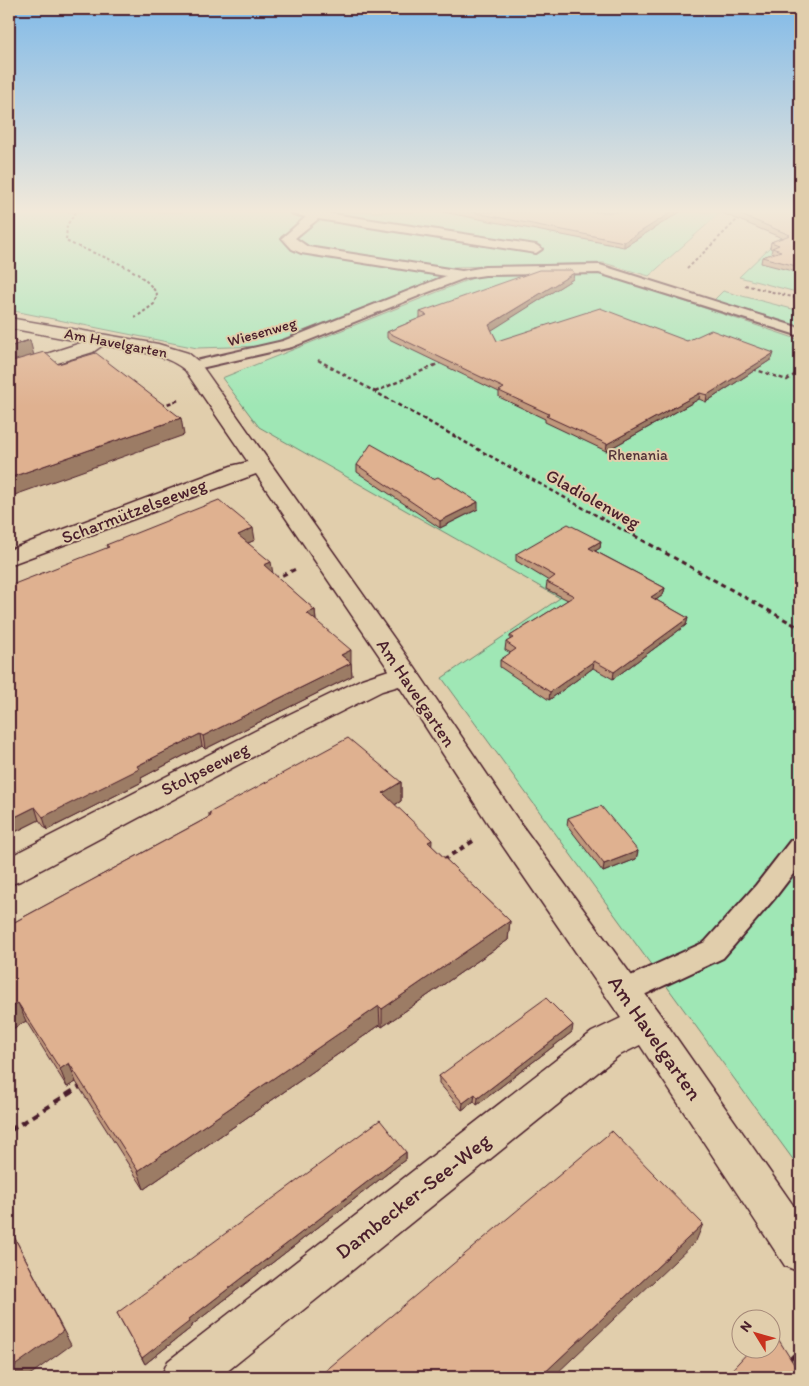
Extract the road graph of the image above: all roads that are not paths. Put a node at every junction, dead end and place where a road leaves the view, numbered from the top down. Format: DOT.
graph roads {
  1 [pos="457,277"];
  2 [pos="625,277"];
  3 [pos="9,323"];
  4 [pos="800,332"];
  5 [pos="100,339"];
  6 [pos="192,366"];
  7 [pos="9,372"];
  8 [pos="261,466"];
  9 [pos="9,558"];
  10 [pos="404,674"];
  11 [pos="800,846"];
  12 [pos="9,872"];
  13 [pos="623,992"];
  14 [pos="646,1024"];
  15 [pos="800,1250"];
  16 [pos="184,1377"];
  1 -- 6 [label="lane, Wiesenweg"];
  2 -- 4 [label="lane, Wiesenweg"];
  3 -- 5 [label="street, Am Havelgarten"];
  5 -- 6 [label="street, Am Havelgarten"];
  5 -- 7 [label="street"];
  6 -- 8 [label="street, Am Havelgarten"];
  8 -- 9 [label="street, Scharmützelseeweg"];
  8 -- 10 [label="street, Am Havelgarten"];
  10 -- 12 [label="street, Stolpseeweg"];
  10 -- 13 [label="street, Am Havelgarten"];
  11 -- 13 [label="lane"];
  13 -- 14 [label="street, Am Havelgarten"];
  14 -- 15 [label="street, Am Havelgarten"];
  14 -- 16 [label="street, Dambecker-See-Weg"];
}
